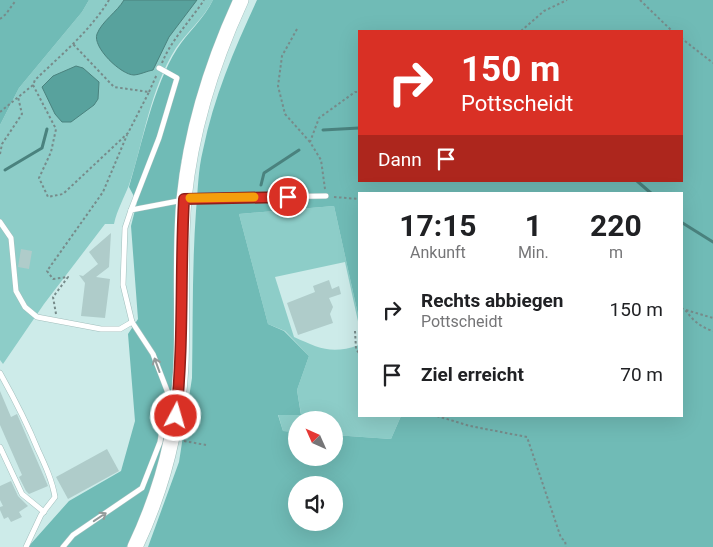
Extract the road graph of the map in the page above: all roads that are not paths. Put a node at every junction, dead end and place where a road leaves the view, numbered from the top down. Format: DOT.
graph roads {
  1 [pos="241,0"];
  2 [pos="159,68"];
  3 [pos="326,196"];
  4 [pos="184,199"];
  5 [pos="131,210"];
  6 [pos="0,222"];
  7 [pos="132,322"];
  8 [pos="0,373"];
  9 [pos="0,447"];
  10 [pos="44,512"];
  11 [pos="26,547"];
  12 [pos="63,547"];
  13 [pos="135,547"];
  1 -- 4 [label="main road"];
  2 -- 5 [label="lane"];
  3 -- 4 [label="lane"];
  4 -- 5 [label="lane"];
  4 -- 13 [label="main road"];
  5 -- 7 [label="lane"];
  6 -- 7 [label="lane"];
  12 -- 7 [label="lane, one-way"];
  8 -- 10 [label="lane"];
  9 -- 10 [label="lane"];
  10 -- 11 [label="lane"];
}
